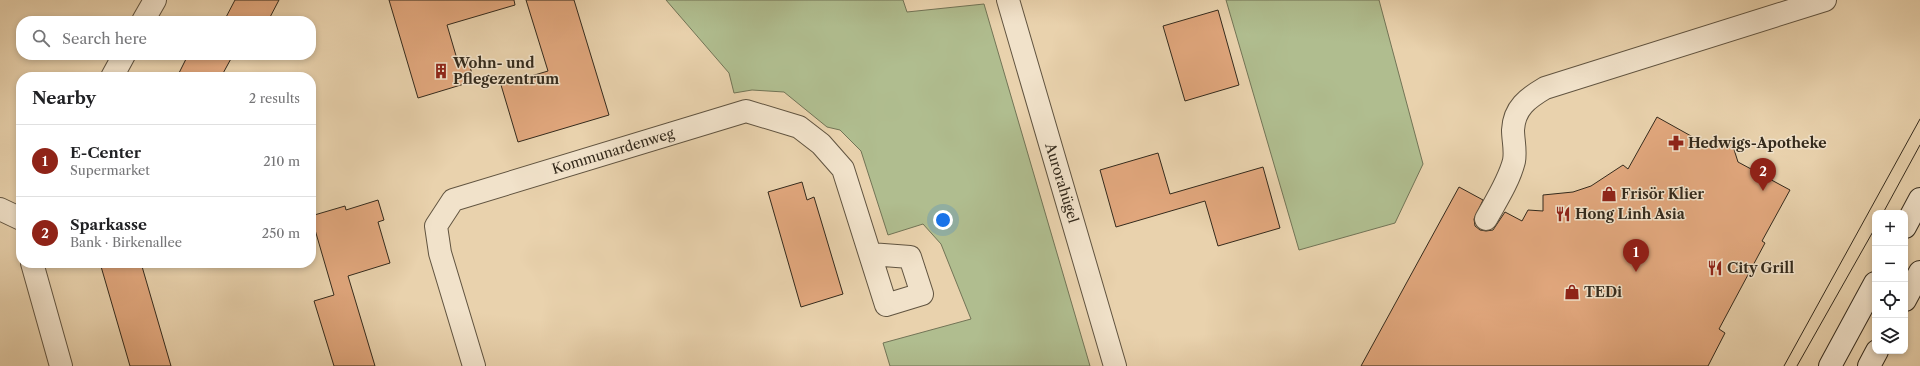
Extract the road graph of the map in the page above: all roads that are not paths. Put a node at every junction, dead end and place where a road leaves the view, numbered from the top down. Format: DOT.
graph roads {
  1 [pos="155,0"];
  2 [pos="1008,0"];
  3 [pos="1826,0"];
  4 [pos="146,16"];
  5 [pos="121,60"];
  6 [pos="115,72"];
  7 [pos="1920,199"];
  8 [pos="0,209"];
  9 [pos="16,217"];
  10 [pos="1486,219"];
  11 [pos="1908,221"];
  12 [pos="870,254"];
  13 [pos="33,268"];
  14 [pos="1920,272"];
  15 [pos="1872,288"];
  16 [pos="1908,294"];
  17 [pos="1875,354"];
  18 [pos="61,366"];
  19 [pos="474,366"];
  20 [pos="1115,366"];
  21 [pos="1830,366"];
  22 [pos="1869,366"];
  1 -- 4 [label="street"];
  2 -- 20 [label="street, Aurorahügel"];
  3 -- 10 [label="street"];
  5 -- 6 [label="street"];
  7 -- 11 [label="street"];
  8 -- 9 [label="street"];
  12 -- 19 [label="street, Kommunardenweg"];
  13 -- 18 [label="street"];
  14 -- 16 [label="street"];
  15 -- 21 [label="street"];
  17 -- 22 [label="street"];
}
